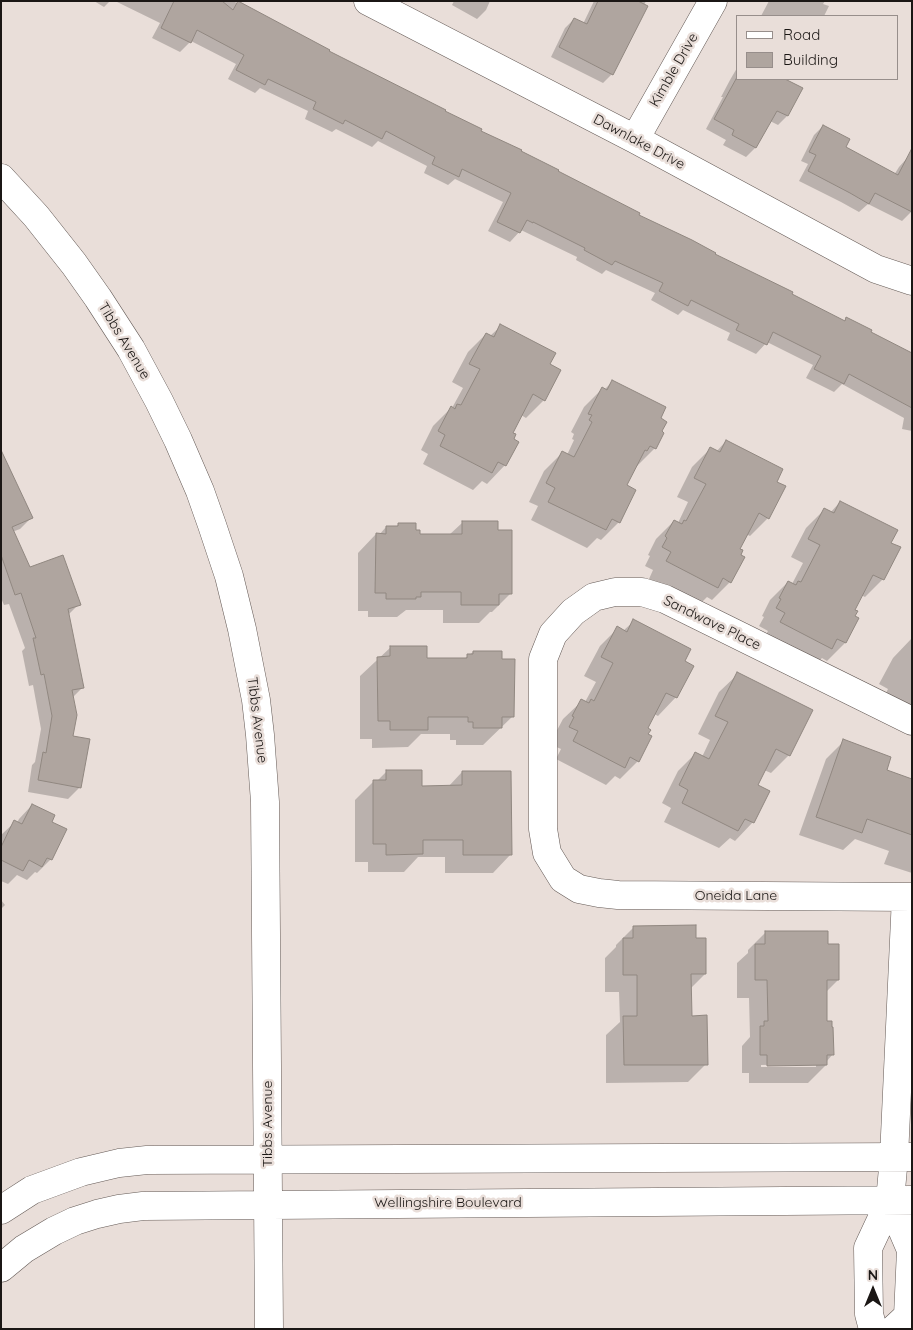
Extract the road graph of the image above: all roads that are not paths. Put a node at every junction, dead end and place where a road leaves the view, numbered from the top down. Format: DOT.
graph roads {
  1 [pos="368,1"];
  2 [pos="713,1"];
  3 [pos="635,139"];
  4 [pos="1,178"];
  5 [pos="912,281"];
  6 [pos="912,721"];
  7 [pos="563,879"];
  8 [pos="909,897"];
  9 [pos="903,1157"];
  10 [pos="268,1159"];
  11 [pos="901,1200"];
  12 [pos="268,1204"];
  13 [pos="1,1210"];
  14 [pos="1,1268"];
  15 [pos="269,1329"];
  16 [pos="873,1329"];
  17 [pos="894,1329"];
  1 -- 3 [label="street, Dawnlake Drive"];
  2 -- 3 [label="street, Kimble Drive"];
  3 -- 5 [label="street, Dawnlake Drive"];
  4 -- 10 [label="street, Tibbs Avenue"];
  6 -- 7 [label="street, Sandwave Place"];
  7 -- 8 [label="street, Oneida Lane"];
  8 -- 9 [label="street"];
  9 -- 10 [label="street"];
  9 -- 11 [label="street"];
  10 -- 12 [label="street, Tibbs Avenue"];
  10 -- 13 [label="street"];
  11 -- 12 [label="street, Wellingshire Boulevard"];
  11 -- 16 [label="street"];
  11 -- 17 [label="street"];
  12 -- 14 [label="street, Wellingshire Boulevard"];
  12 -- 15 [label="street, Tibbs Avenue"];
}
